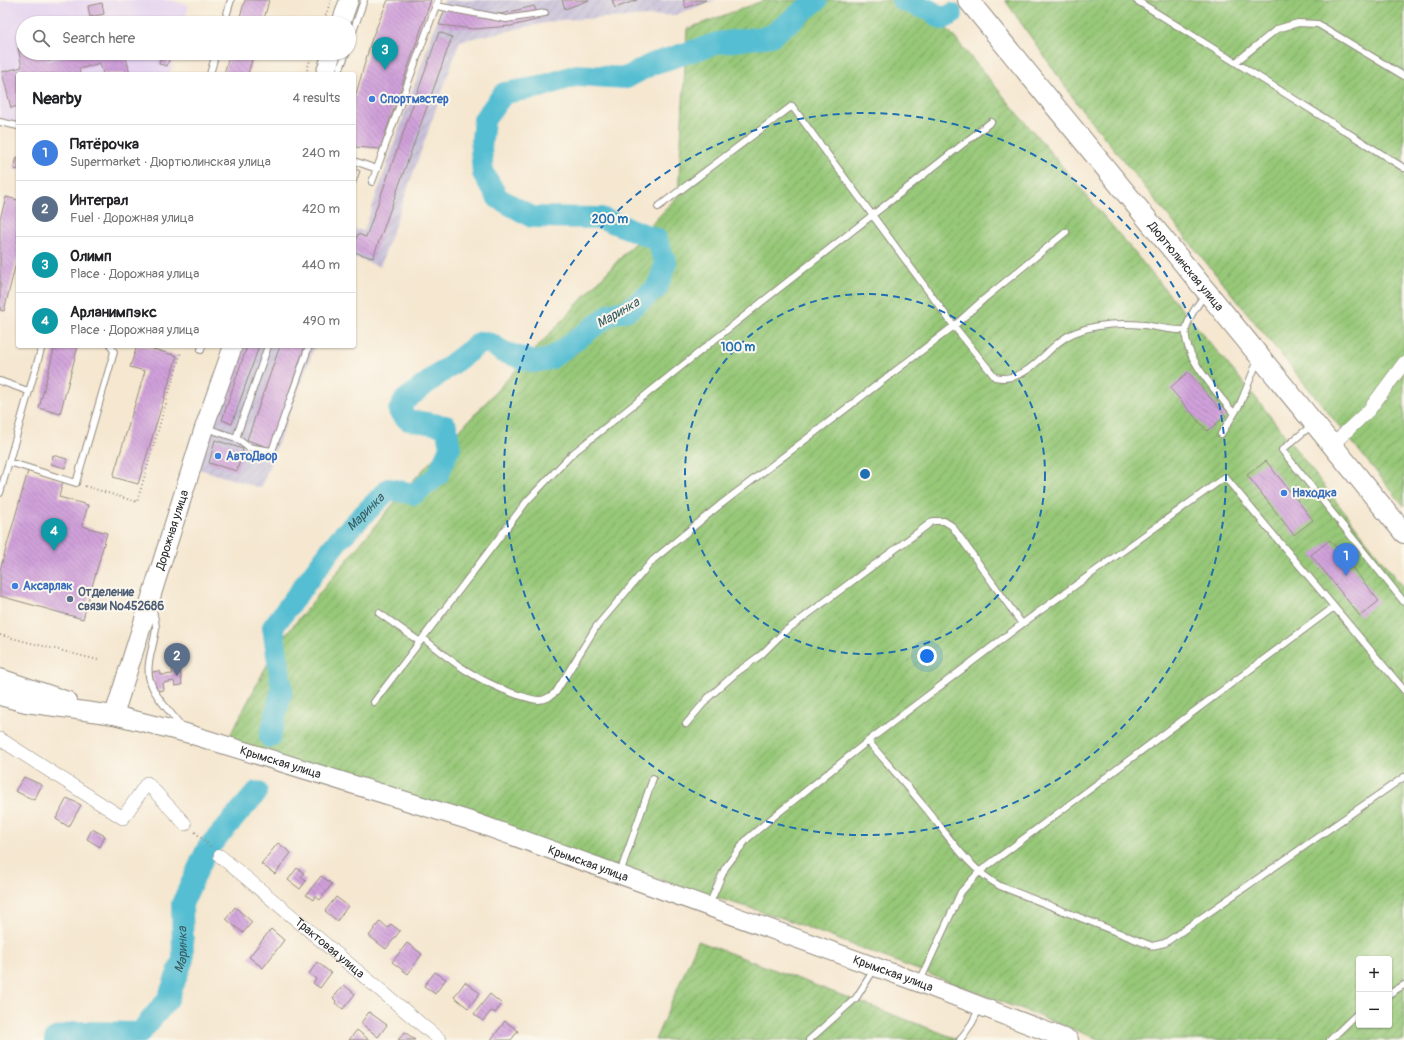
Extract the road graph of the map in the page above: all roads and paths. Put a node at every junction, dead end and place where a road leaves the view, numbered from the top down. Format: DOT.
graph roads {
  1 [pos="230,0"];
  2 [pos="331,0"];
  3 [pos="349,0"];
  4 [pos="364,0"];
  5 [pos="968,0"];
  6 [pos="1136,0"];
  7 [pos="438,3"];
  8 [pos="545,13"];
  9 [pos="226,16"];
  10 [pos="325,16"];
  11 [pos="344,16"];
  12 [pos="356,23"];
  13 [pos="214,60"];
  14 [pos="310,60"];
  15 [pos="330,60"];
  16 [pos="343,60"];
  17 [pos="1236,62"];
  18 [pos="211,72"];
  19 [pos="307,72"];
  20 [pos="326,72"];
  21 [pos="339,72"];
  22 [pos="1404,76"];
  23 [pos="0,122"];
  24 [pos="991,122"];
  25 [pos="16,126"];
  26 [pos="356,162"];
  27 [pos="1404,168"];
  28 [pos="377,169"];
  29 [pos="372,182"];
  30 [pos="658,207"];
  31 [pos="872,216"];
  32 [pos="1066,232"];
  33 [pos="1207,292"];
  34 [pos="954,326"];
  35 [pos="1186,330"];
  36 [pos="41,348"];
  37 [pos="112,348"];
  38 [pos="232,348"];
  39 [pos="267,348"];
  40 [pos="308,348"];
  41 [pos="182,352"];
  42 [pos="1259,356"];
  43 [pos="1404,363"];
  44 [pos="0,381"];
  45 [pos="28,391"];
  46 [pos="1234,414"];
  47 [pos="1314,423"];
  48 [pos="204,428"];
  49 [pos="1221,434"];
  50 [pos="236,438"];
  51 [pos="1332,445"];
  52 [pos="9,462"];
  53 [pos="76,483"];
  54 [pos="0,493"];
  55 [pos="1404,533"];
  56 [pos="151,600"];
  57 [pos="1404,602"];
  58 [pos="1334,607"];
  59 [pos="379,613"];
  60 [pos="1022,624"];
  61 [pos="0,635"];
  62 [pos="421,640"];
  63 [pos="98,660"];
  64 [pos="0,678"];
  65 [pos="1404,690"];
  66 [pos="0,696"];
  67 [pos="374,702"];
  68 [pos="106,714"];
  69 [pos="686,724"];
  70 [pos="186,733"];
  71 [pos="0,739"];
  72 [pos="868,741"];
  73 [pos="1404,777"];
  74 [pos="653,778"];
  75 [pos="185,824"];
  76 [pos="220,856"];
  77 [pos="979,872"];
  78 [pos="620,875"];
  79 [pos="708,906"];
  80 [pos="876,967"];
  81 [pos="920,983"];
  82 [pos="1404,985"];
  83 [pos="1392,992"];
  84 [pos="981,1006"];
  85 [pos="1356,1015"];
  86 [pos="440,1040"];
  87 [pos="809,1040"];
  88 [pos="960,1040"];
  89 [pos="1069,1040"];
  90 [pos="1330,1040"];
  1 -- 9 [label="lane"];
  2 -- 10 [label="path"];
  3 -- 11 [label="main road"];
  4 -- 12 [label="lane"];
  5 -- 33 [label="main road, Дюртюлинская улица"];
  6 -- 17 [label="lane"];
  7 -- 8 [label="lane"];
  7 -- 28 [label="lane"];
  13 -- 18 [label="lane"];
  14 -- 19 [label="path"];
  15 -- 20 [label="main road"];
  16 -- 21 [label="lane"];
  17 -- 22 [label="lane"];
  17 -- 27 [label="lane"];
  23 -- 25 [label="lane"];
  24 -- 31 [label="lane"];
  26 -- 28 [label="lane"];
  28 -- 29 [label="lane"];
  30 -- 31 [label="lane"];
  31 -- 34 [label="lane"];
  31 -- 62 [label="lane"];
  32 -- 34 [label="lane"];
  33 -- 35 [label="lane"];
  33 -- 42 [label="main road, Дюртюлинская улица"];
  34 -- 35 [label="lane"];
  34 -- 62 [label="lane"];
  35 -- 46 [label="lane"];
  36 -- 45 [label="lane"];
  37 -- 53 [label="lane"];
  38 -- 48 [label="main road, Дорожная улица"];
  39 -- 50 [label="lane"];
  40 -- 50 [label="lane"];
  41 -- 53 [label="path"];
  42 -- 46 [label="lane"];
  42 -- 47 [label="main road, Дюртюлинская улица"];
  43 -- 51 [label="street"];
  44 -- 45 [label="lane"];
  45 -- 52 [label="lane"];
  46 -- 49 [label="lane"];
  47 -- 51 [label="main road, Дюртюлинская улица"];
  47 -- 57 [label="lane"];
  48 -- 50 [label="lane"];
  48 -- 56 [label="main road, Дорожная улица"];
  51 -- 55 [label="main road, Дюртюлинская улица"];
  52 -- 53 [label="lane"];
  52 -- 54 [label="lane"];
  56 -- 68 [label="main road, Дорожная улица"];
  56 -- 70 [label="lane"];
  58 -- 60 [label="lane"];
  58 -- 65 [label="lane"];
  58 -- 77 [label="lane"];
  59 -- 62 [label="lane"];
  60 -- 69 [label="lane"];
  60 -- 72 [label="lane"];
  61 -- 63 [label="path"];
  62 -- 67 [label="lane"];
  64 -- 68 [label="main road"];
  66 -- 68 [label="main road"];
  68 -- 70 [label="main road, Крымская улица"];
  70 -- 78 [label="main road, Крымская улица"];
  71 -- 75 [label="street"];
  72 -- 77 [label="lane"];
  72 -- 79 [label="lane"];
  73 -- 77 [label="lane"];
  74 -- 78 [label="lane"];
  75 -- 76 [label="path"];
  76 -- 86 [label="street, Трактовая улица"];
  77 -- 81 [label="lane"];
  78 -- 79 [label="main road, Крымская улица"];
  79 -- 80 [label="main road, Крымская улица"];
  80 -- 81 [label="main road, Крымская улица"];
  80 -- 87 [label="lane"];
  81 -- 84 [label="main road, Крымская улица"];
  82 -- 83 [label="lane"];
  84 -- 88 [label="lane"];
  84 -- 89 [label="main road, Крымская улица"];
  85 -- 90 [label="lane"];
}
